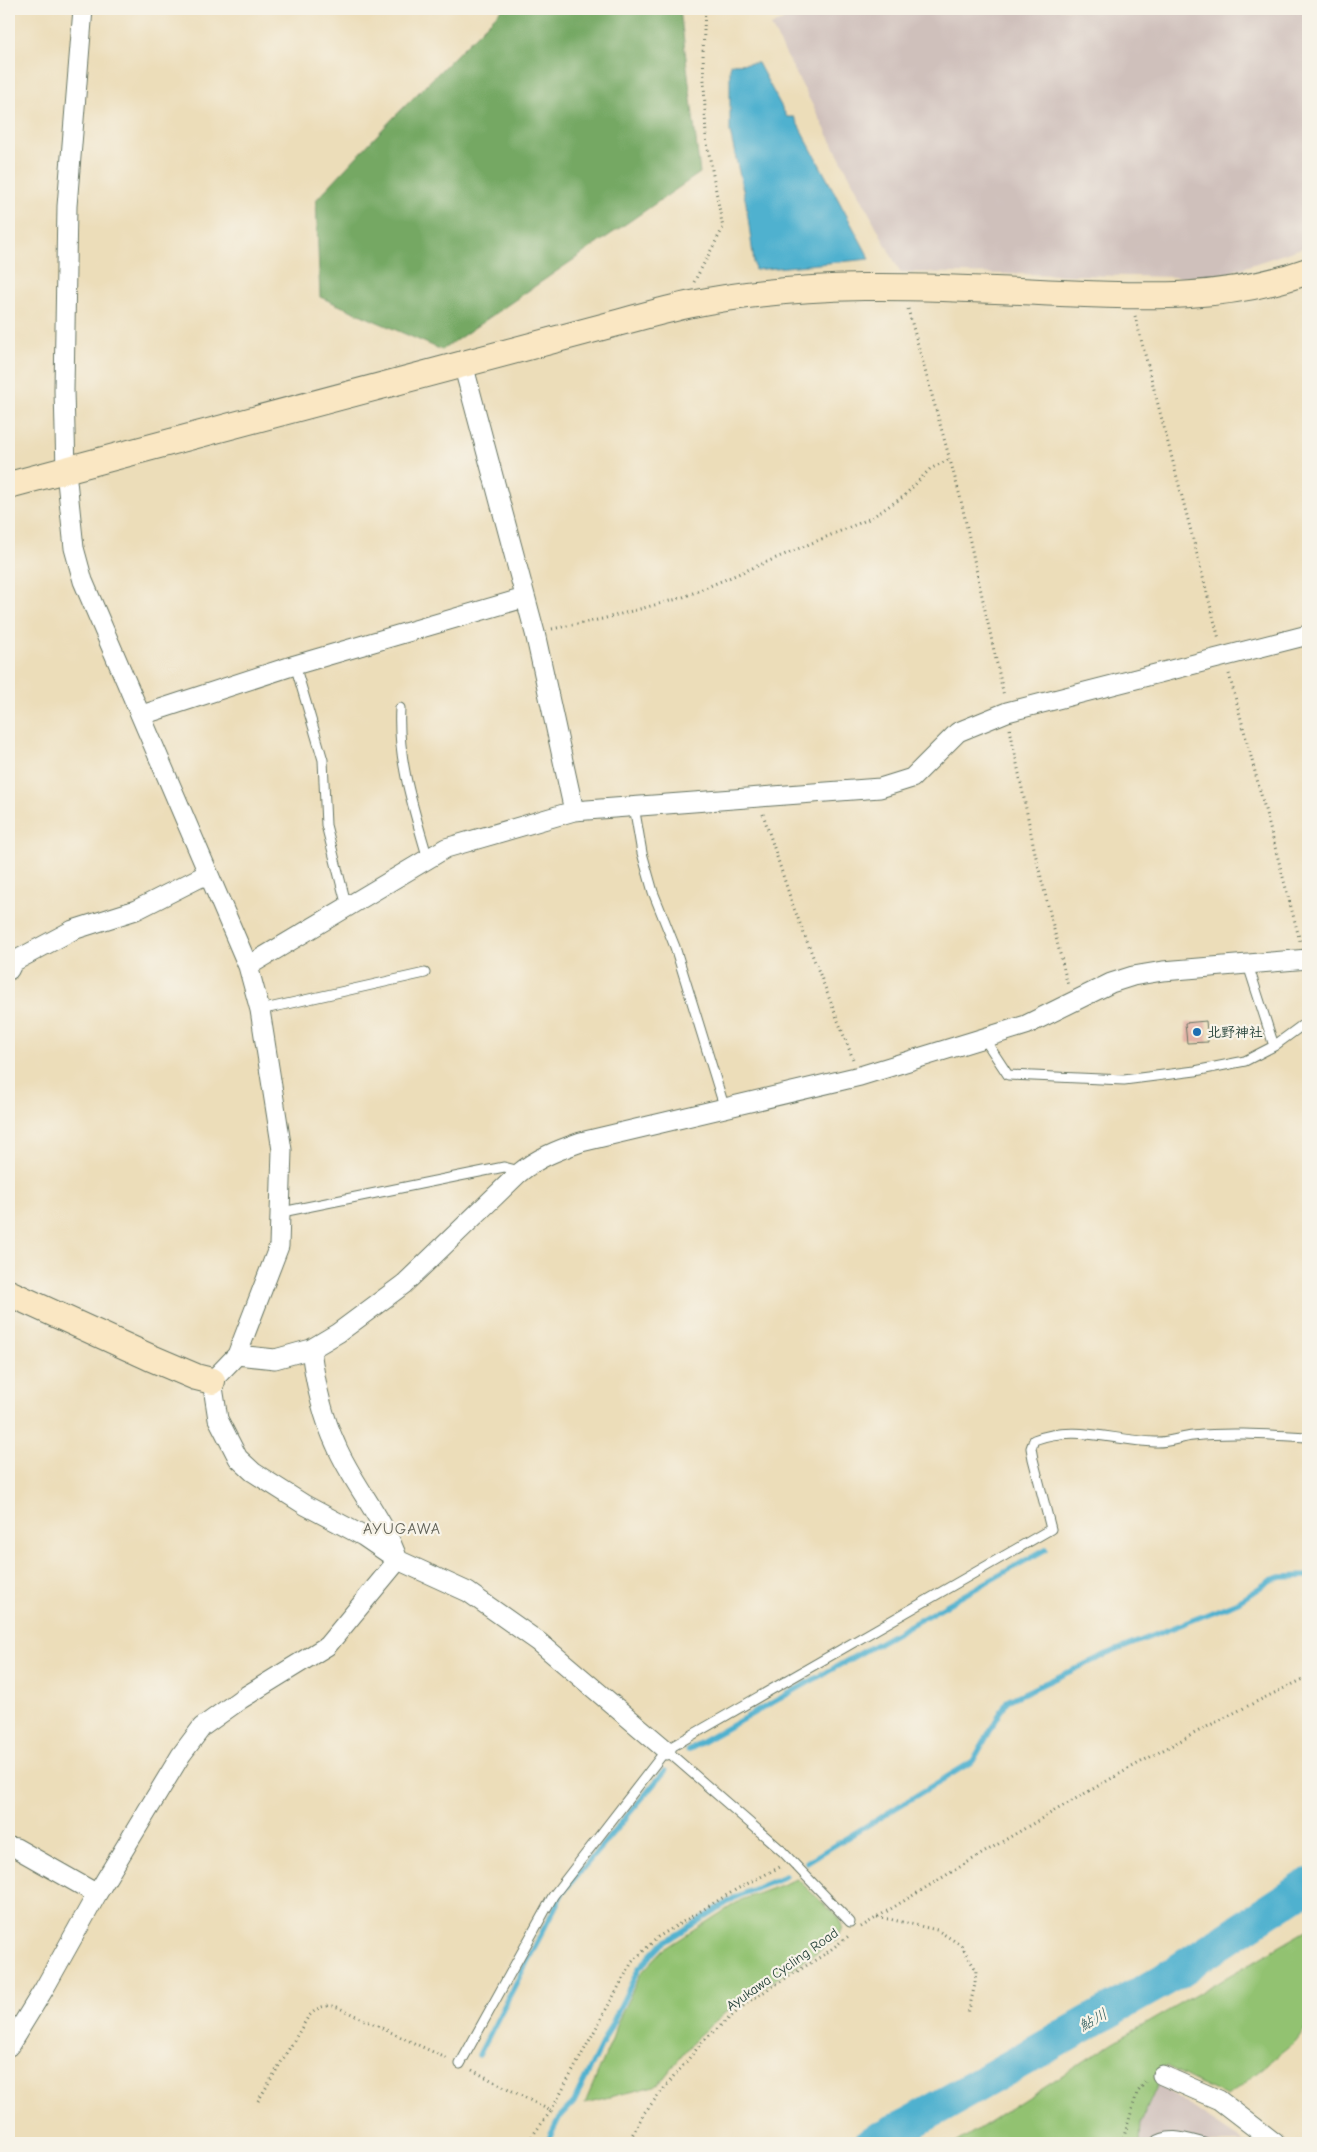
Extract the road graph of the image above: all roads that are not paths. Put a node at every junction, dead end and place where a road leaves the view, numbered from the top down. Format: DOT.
graph roads {
  1 [pos="83,9"];
  2 [pos="1308,271"];
  3 [pos="463,364"];
  4 [pos="66,470"];
  5 [pos="9,485"];
  6 [pos="524,598"];
  7 [pos="1308,635"];
  8 [pos="295,664"];
  9 [pos="400,708"];
  10 [pos="142,715"];
  11 [pos="634,806"];
  12 [pos="574,810"];
  13 [pos="428,859"];
  14 [pos="207,874"];
  15 [pos="347,907"];
  16 [pos="1305,959"];
  17 [pos="1248,965"];
  18 [pos="248,966"];
  19 [pos="9,970"];
  20 [pos="425,973"];
  21 [pos="260,1010"];
  22 [pos="1308,1021"];
  23 [pos="986,1037"];
  24 [pos="1274,1046"];
  25 [pos="725,1109"];
  26 [pos="518,1174"];
  27 [pos="282,1212"];
  28 [pos="9,1293"];
  29 [pos="310,1349"];
  30 [pos="237,1355"];
  31 [pos="212,1381"];
  32 [pos="1308,1437"];
  33 [pos="398,1560"];
  34 [pos="666,1750"];
  35 [pos="9,1847"];
  36 [pos="96,1894"];
  37 [pos="850,1922"];
  38 [pos="9,2046"];
  39 [pos="460,2064"];
  40 [pos="1162,2075"];
  41 [pos="1153,2143"];
  42 [pos="1204,2143"];
  43 [pos="1275,2143"];
  1 -- 4 [label="street"];
  2 -- 3 [label="street"];
  3 -- 4 [label="street"];
  3 -- 6 [label="street"];
  4 -- 5 [label="street"];
  4 -- 10 [label="street"];
  6 -- 8 [label="street"];
  6 -- 12 [label="street"];
  7 -- 11 [label="street"];
  8 -- 10 [label="street"];
  8 -- 15 [label="lane"];
  9 -- 13 [label="lane"];
  10 -- 14 [label="street"];
  11 -- 12 [label="street"];
  11 -- 25 [label="lane"];
  12 -- 13 [label="street"];
  13 -- 15 [label="street"];
  14 -- 18 [label="street"];
  14 -- 19 [label="street"];
  15 -- 18 [label="street"];
  16 -- 17 [label="street"];
  17 -- 23 [label="street"];
  17 -- 24 [label="lane"];
  18 -- 21 [label="street"];
  20 -- 21 [label="lane"];
  21 -- 27 [label="street"];
  22 -- 24 [label="lane"];
  23 -- 24 [label="lane"];
  23 -- 25 [label="street"];
  25 -- 26 [label="street"];
  26 -- 27 [label="lane"];
  26 -- 29 [label="street"];
  27 -- 30 [label="street"];
  28 -- 31 [label="street"];
  29 -- 30 [label="street"];
  29 -- 33 [label="street"];
  30 -- 31 [label="street"];
  31 -- 33 [label="street"];
  32 -- 34 [label="lane"];
  33 -- 34 [label="street"];
  33 -- 36 [label="street"];
  34 -- 37 [label="lane"];
  34 -- 39 [label="lane"];
  35 -- 36 [label="street"];
  36 -- 38 [label="street"];
  40 -- 43 [label="street"];
  41 -- 42 [label="lane"];
}
